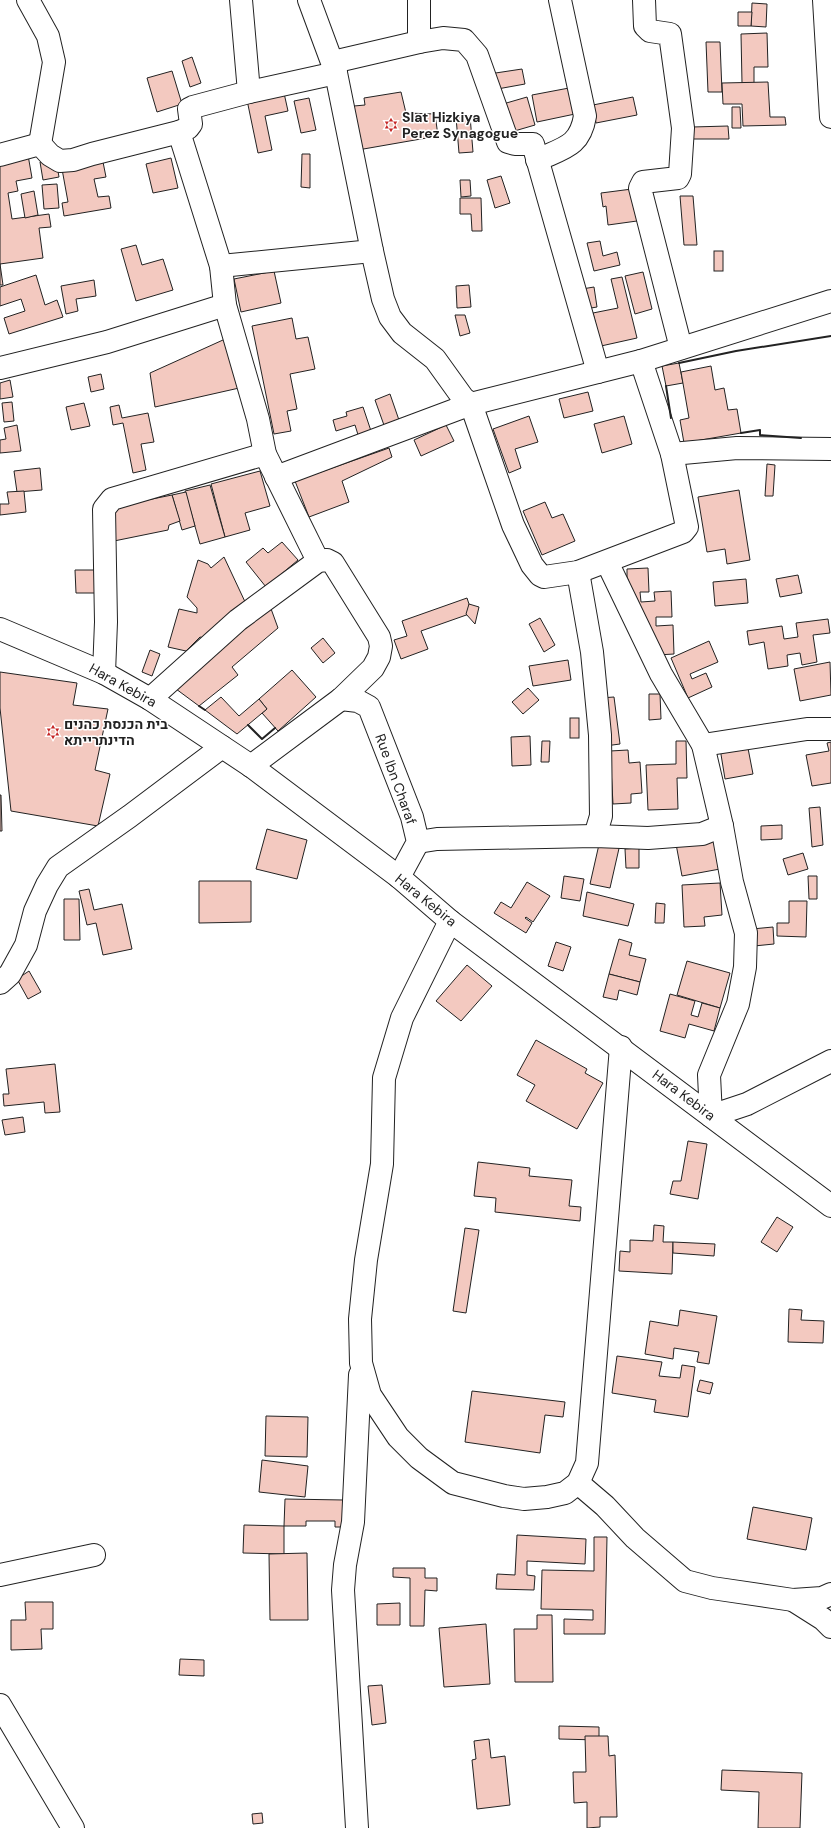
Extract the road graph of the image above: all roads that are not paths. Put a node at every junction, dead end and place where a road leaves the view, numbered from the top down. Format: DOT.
graph roads {
  1 [pos="28,0"];
  2 [pos="241,0"];
  3 [pos="309,0"];
  4 [pos="419,0"];
  5 [pos="560,0"];
  6 [pos="644,0"];
  7 [pos="824,0"];
  8 [pos="419,42"];
  9 [pos="335,68"];
  10 [pos="249,92"];
  11 [pos="831,117"];
  12 [pos="179,132"];
  13 [pos="40,144"];
  14 [pos="0,155"];
  15 [pos="537,160"];
  16 [pos="372,251"];
  17 [pos="221,266"];
  18 [pos="831,301"];
  19 [pos="226,305"];
  20 [pos="681,348"];
  21 [pos="640,361"];
  22 [pos="0,368"];
  23 [pos="598,372"];
  24 [pos="471,404"];
  25 [pos="831,449"];
  26 [pos="266,454"];
  27 [pos="672,454"];
  28 [pos="276,477"];
  29 [pos="318,561"];
  30 [pos="607,562"];
  31 [pos="578,572"];
  32 [pos="0,629"];
  33 [pos="104,673"];
  34 [pos="150,699"];
  35 [pos="341,699"];
  36 [pos="831,729"];
  37 [pos="703,745"];
  38 [pos="222,747"];
  39 [pos="251,766"];
  40 [pos="722,826"];
  41 [pos="595,836"];
  42 [pos="418,842"];
  43 [pos="399,878"];
  44 [pos="450,920"];
  45 [pos="0,983"];
  46 [pos="621,1047"];
  47 [pos="831,1061"];
  48 [pos="711,1116"];
  49 [pos="831,1206"];
  50 [pos="361,1363"];
  51 [pos="578,1483"];
  52 [pos="94,1555"];
  53 [pos="0,1575"];
  54 [pos="831,1594"];
  55 [pos="793,1600"];
  56 [pos="831,1627"];
  57 [pos="0,1705"];
  58 [pos="73,1828"];
  59 [pos="356,1828"];
  1 -- 13 [label="street"];
  2 -- 10 [label="street"];
  3 -- 9 [label="street"];
  4 -- 8 [label="street"];
  5 -- 15 [label="street"];
  6 -- 20 [label="street"];
  7 -- 11 [label="street"];
  8 -- 9 [label="street"];
  8 -- 15 [label="street"];
  9 -- 10 [label="street"];
  9 -- 16 [label="street"];
  10 -- 12 [label="street"];
  12 -- 13 [label="street"];
  12 -- 17 [label="street"];
  13 -- 14 [label="street"];
  15 -- 23 [label="street"];
  16 -- 17 [label="street"];
  16 -- 24 [label="street"];
  17 -- 19 [label="street"];
  18 -- 20 [label="street"];
  19 -- 22 [label="street"];
  19 -- 26 [label="street"];
  20 -- 21 [label="street"];
  21 -- 23 [label="street"];
  21 -- 27 [label="street"];
  23 -- 24 [label="street"];
  24 -- 28 [label="street"];
  24 -- 31 [label="street"];
  25 -- 27 [label="street"];
  26 -- 28 [label="street"];
  26 -- 33 [label="street"];
  27 -- 30 [label="street"];
  28 -- 29 [label="street"];
  29 -- 34 [label="street"];
  29 -- 35 [label="street"];
  30 -- 31 [label="street"];
  30 -- 37 [label="street"];
  31 -- 41 [label="street"];
  32 -- 33 [label="street, Hara Kebira"];
  33 -- 34 [label="street, Hara Kebira"];
  34 -- 38 [label="street, Hara Kebira"];
  35 -- 39 [label="street"];
  35 -- 42 [label="street, Rue Ibn Charaf"];
  36 -- 37 [label="street"];
  37 -- 40 [label="street"];
  38 -- 39 [label="street, Hara Kebira"];
  38 -- 45 [label="street"];
  39 -- 43 [label="street, Hara Kebira"];
  40 -- 41 [label="street"];
  40 -- 48 [label="street"];
  41 -- 42 [label="street"];
  42 -- 43 [label="street, Rue Ibn Charaf"];
  43 -- 44 [label="street, Hara Kebira"];
  44 -- 46 [label="street, Hara Kebira"];
  44 -- 50 [label="street"];
  46 -- 48 [label="street, Hara Kebira"];
  46 -- 51 [label="street"];
  47 -- 48 [label="street"];
  48 -- 49 [label="street, Hara Kebira"];
  50 -- 51 [label="street"];
  50 -- 59 [label="street"];
  51 -- 55 [label="street"];
  52 -- 53 [label="street"];
  54 -- 55 [label="street"];
  55 -- 56 [label="street"];
  57 -- 58 [label="street"];
}
